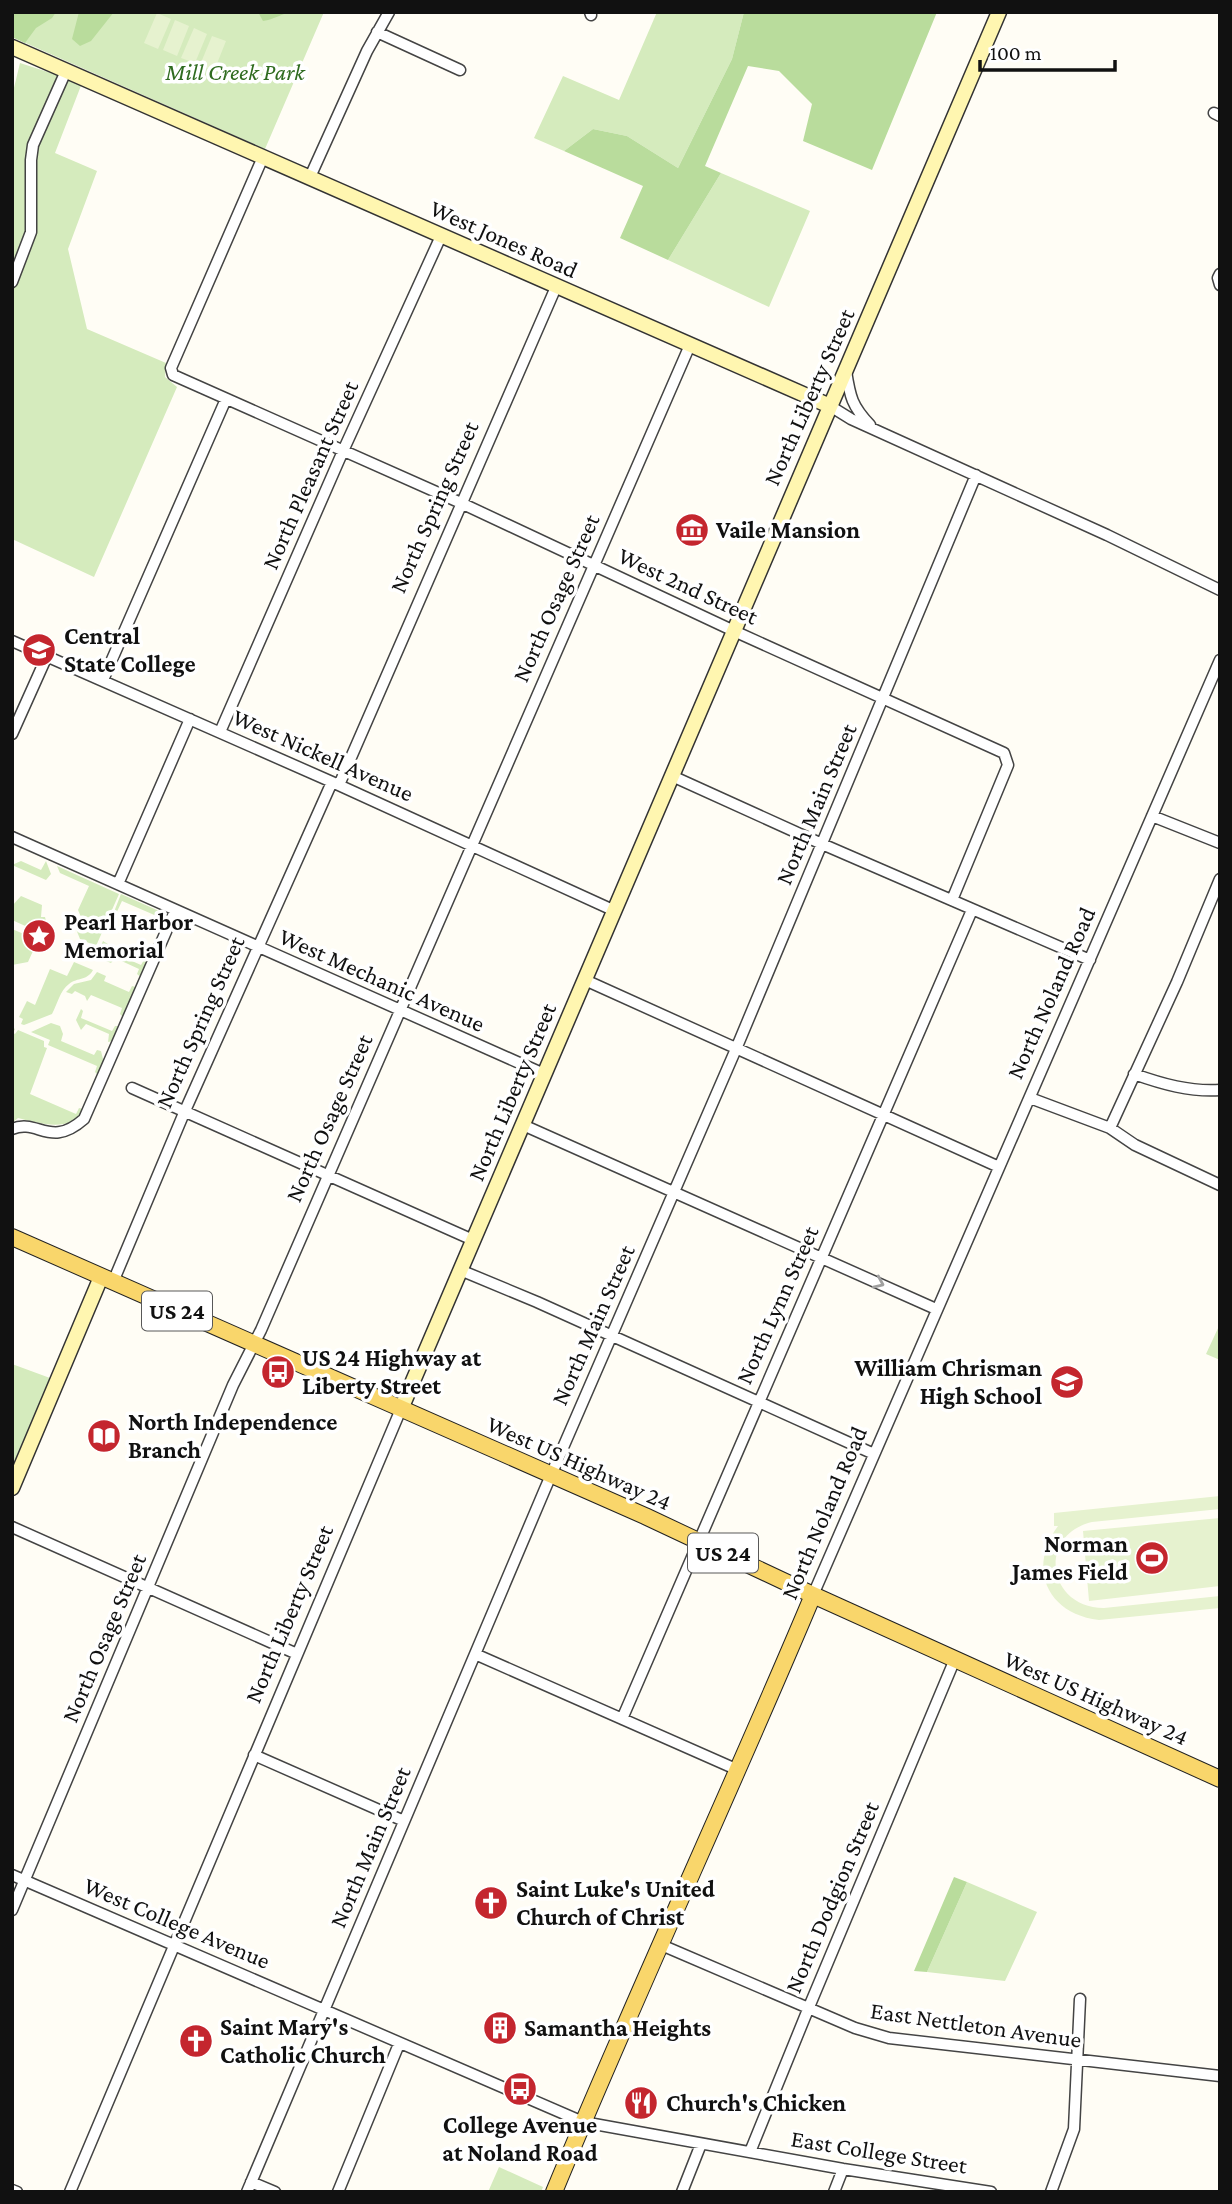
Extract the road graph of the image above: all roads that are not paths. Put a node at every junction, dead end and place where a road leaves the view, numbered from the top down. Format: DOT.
graph roads {
  1 [pos="389,12"];
  2 [pos="999,12"];
  3 [pos="377,32"];
  4 [pos="12,47"];
  5 [pos="460,70"];
  6 [pos="66,71"];
  7 [pos="263,157"];
  8 [pos="310,177"];
  9 [pos="441,236"];
  10 [pos="12,282"];
  11 [pos="556,287"];
  12 [pos="690,345"];
  13 [pos="846,371"];
  14 [pos="226,399"];
  15 [pos="830,406"];
  16 [pos="872,427"];
  17 [pos="343,451"];
  18 [pos="976,475"];
  19 [pos="461,503"];
  20 [pos="594,565"];
  21 [pos="1220,590"];
  22 [pos="734,631"];
  23 [pos="12,641"];
  24 [pos="47,656"];
  25 [pos="1220,660"];
  26 [pos="103,680"];
  27 [pos="884,698"];
  28 [pos="190,719"];
  29 [pos="220,732"];
  30 [pos="12,734"];
  31 [pos="673,776"];
  32 [pos="335,784"];
  33 [pos="1152,816"];
  34 [pos="12,836"];
  35 [pos="1220,843"];
  36 [pos="822,844"];
  37 [pos="471,845"];
  38 [pos="1220,879"];
  39 [pos="118,884"];
  40 [pos="952,900"];
  41 [pos="972,910"];
  42 [pos="175,911"];
  43 [pos="615,911"];
  44 [pos="258,947"];
  45 [pos="1090,960"];
  46 [pos="585,980"];
  47 [pos="399,1010"];
  48 [pos="737,1049"];
  49 [pos="544,1074"];
  50 [pos="1134,1074"];
  51 [pos="132,1088"];
  52 [pos="1220,1090"];
  53 [pos="1030,1098"];
  54 [pos="184,1113"];
  55 [pos="884,1116"];
  56 [pos="523,1125"];
  57 [pos="1110,1128"];
  58 [pos="12,1129"];
  59 [pos="999,1167"];
  60 [pos="327,1176"];
  61 [pos="1220,1185"];
  62 [pos="674,1192"];
  63 [pos="12,1237"];
  64 [pos="473,1240"];
  65 [pos="821,1257"];
  66 [pos="460,1270"];
  67 [pos="107,1279"];
  68 [pos="936,1309"];
  69 [pos="611,1337"];
  70 [pos="253,1344"];
  71 [pos="757,1402"];
  72 [pos="401,1409"];
  73 [pos="874,1454"];
  74 [pos="551,1475"];
  75 [pos="12,1488"];
  76 [pos="12,1527"];
  77 [pos="698,1541"];
  78 [pos="148,1589"];
  79 [pos="813,1595"];
  80 [pos="297,1654"];
  81 [pos="475,1654"];
  82 [pos="956,1659"];
  83 [pos="622,1718"];
  84 [pos="254,1755"];
  85 [pos="738,1770"];
  86 [pos="1220,1779"];
  87 [pos="404,1821"];
  88 [pos="12,1875"];
  89 [pos="25,1881"];
  90 [pos="12,1910"];
  91 [pos="659,1944"];
  92 [pos="175,1945"];
  93 [pos="1080,1999"];
  94 [pos="808,2007"];
  95 [pos="325,2009"];
  96 [pos="399,2043"];
  97 [pos="1077,2061"];
  98 [pos="1220,2076"];
  99 [pos="583,2122"];
  100 [pos="701,2144"];
  101 [pos="751,2152"];
  102 [pos="843,2169"];
  103 [pos="249,2187"];
  104 [pos="70,2192"];
  105 [pos="275,2192"];
  106 [pos="338,2192"];
  107 [pos="554,2192"];
  108 [pos="682,2192"];
  109 [pos="834,2192"];
  110 [pos="991,2192"];
  111 [pos="1051,2192"];
  1 -- 3 [label="street"];
  2 -- 13 [label="main road, North Liberty Street"];
  3 -- 5 [label="street"];
  3 -- 8 [label="street"];
  4 -- 6 [label="main road, West Jones Road"];
  6 -- 7 [label="main road, West Jones Road"];
  6 -- 10 [label="street"];
  7 -- 8 [label="main road, West Jones Road"];
  7 -- 14 [label="street, West 2nd Street"];
  8 -- 9 [label="main road, West Jones Road"];
  9 -- 11 [label="main road, West Jones Road"];
  9 -- 17 [label="street, North Pleasant Street"];
  11 -- 12 [label="main road, West Jones Road"];
  11 -- 19 [label="street, North Spring Street"];
  12 -- 15 [label="main road, West Jones Road"];
  12 -- 20 [label="street, North Osage Street"];
  13 -- 15 [label="main road, North Liberty Street"];
  13 -- 16 [label="street"];
  14 -- 17 [label="street, West 2nd Street"];
  14 -- 26 [label="street"];
  15 -- 16 [label="street, West Jones Road"];
  15 -- 22 [label="main road, North Liberty Street"];
  16 -- 18 [label="street, West Jones Road"];
  17 -- 19 [label="street, West 2nd Street"];
  17 -- 29 [label="street, North Pleasant Street"];
  18 -- 21 [label="street, West Jones Road"];
  18 -- 27 [label="street, North Main Street"];
  19 -- 20 [label="street, West 2nd Street"];
  19 -- 32 [label="street, North Spring Street"];
  20 -- 22 [label="street, West 2nd Street"];
  20 -- 37 [label="street, North Osage Street"];
  22 -- 27 [label="street, West 2nd Street"];
  22 -- 31 [label="main road, North Liberty Street"];
  23 -- 24 [label="street, West Nickell Avenue"];
  24 -- 26 [label="street, West Nickell Avenue"];
  24 -- 30 [label="street"];
  25 -- 33 [label="street, North Noland Road"];
  26 -- 28 [label="street, West Nickell Avenue"];
  27 -- 36 [label="street, North Main Street"];
  27 -- 40 [label="street, West 2nd Street"];
  28 -- 29 [label="street, West Nickell Avenue"];
  28 -- 39 [label="street"];
  29 -- 32 [label="street, West Nickell Avenue"];
  31 -- 36 [label="street"];
  31 -- 43 [label="main road, North Liberty Street"];
  32 -- 37 [label="street, West Nickell Avenue"];
  32 -- 44 [label="street, North Spring Street"];
  33 -- 35 [label="street"];
  33 -- 45 [label="street, North Noland Road"];
  34 -- 39 [label="street, West Mechanic Avenue"];
  36 -- 40 [label="street"];
  36 -- 48 [label="street, North Main Street"];
  37 -- 43 [label="street, West Nickell Avenue"];
  37 -- 47 [label="street, North Osage Street"];
  38 -- 50 [label="street"];
  39 -- 42 [label="street, West Mechanic Avenue"];
  40 -- 41 [label="street"];
  41 -- 45 [label="street"];
  41 -- 55 [label="street, North Lynn Street"];
  42 -- 44 [label="street, West Mechanic Avenue"];
  42 -- 58 [label="street"];
  43 -- 46 [label="main road, North Liberty Street"];
  44 -- 47 [label="street, West Mechanic Avenue"];
  44 -- 54 [label="street, North Spring Street"];
  45 -- 53 [label="street, North Noland Road"];
  46 -- 48 [label="street"];
  46 -- 49 [label="main road, North Liberty Street"];
  47 -- 49 [label="street, West Mechanic Avenue"];
  47 -- 60 [label="street, North Osage Street"];
  48 -- 55 [label="street"];
  48 -- 62 [label="street, North Main Street"];
  49 -- 56 [label="main road, North Liberty Street"];
  50 -- 52 [label="street"];
  50 -- 57 [label="street"];
  51 -- 54 [label="street"];
  53 -- 57 [label="street"];
  53 -- 59 [label="street, North Noland Road"];
  54 -- 60 [label="street"];
  54 -- 67 [label="street, North Spring Street"];
  55 -- 59 [label="street"];
  55 -- 65 [label="street, North Lynn Street"];
  56 -- 62 [label="street"];
  56 -- 64 [label="main road, North Liberty Street"];
  57 -- 61 [label="street"];
  59 -- 68 [label="street, North Noland Road"];
  60 -- 64 [label="street"];
  60 -- 70 [label="street, North Osage Street"];
  62 -- 65 [label="street"];
  62 -- 69 [label="street, North Main Street"];
  63 -- 67 [label="main road, US 24"];
  64 -- 66 [label="main road, North Liberty Street"];
  65 -- 68 [label="street, one-way"];
  65 -- 71 [label="street, North Lynn Street"];
  66 -- 69 [label="street"];
  66 -- 72 [label="main road, North Liberty Street"];
  67 -- 70 [label="main road, US 24"];
  67 -- 75 [label="main road, North Spring Street"];
  68 -- 73 [label="street, North Noland Road"];
  69 -- 71 [label="street"];
  69 -- 74 [label="street, North Main Street"];
  70 -- 72 [label="main road, West US Highway 24 / US 24"];
  70 -- 78 [label="street, North Osage Street"];
  71 -- 73 [label="street"];
  71 -- 77 [label="street, North Lynn Street"];
  72 -- 74 [label="main road, West US Highway 24 / US 24"];
  72 -- 80 [label="street, North Liberty Street"];
  73 -- 79 [label="street, North Noland Road"];
  74 -- 77 [label="main road, West US Highway 24 / US 24"];
  74 -- 81 [label="street, North Main Street"];
  76 -- 78 [label="street"];
  77 -- 79 [label="main road, West US Highway 24 / US 24"];
  77 -- 83 [label="street, North Lynn Street"];
  78 -- 80 [label="street"];
  78 -- 89 [label="street, North Osage Street"];
  79 -- 82 [label="main road, West US Highway 24 / US 24"];
  79 -- 85 [label="main road, North Noland Road"];
  80 -- 84 [label="street, North Liberty Street"];
  81 -- 83 [label="street"];
  81 -- 87 [label="street, North Main Street"];
  82 -- 86 [label="main road, West US Highway 24 / US 24"];
  82 -- 94 [label="street, North Dodgion Street"];
  83 -- 85 [label="street"];
  84 -- 87 [label="street"];
  84 -- 92 [label="street, North Liberty Street"];
  85 -- 91 [label="main road, North Noland Road"];
  87 -- 95 [label="street, North Main Street"];
  88 -- 89 [label="street, West College Avenue"];
  89 -- 90 [label="street, North Osage Street"];
  89 -- 92 [label="street, West College Avenue"];
  91 -- 94 [label="street, East Nettleton Avenue"];
  91 -- 99 [label="main road, North Noland Road"];
  92 -- 95 [label="street, West College Avenue"];
  92 -- 104 [label="street, North Liberty Street"];
  93 -- 97 [label="street"];
  94 -- 97 [label="street, East Nettleton Avenue"];
  94 -- 101 [label="street, North Dodgion Street"];
  95 -- 96 [label="street, East College Street"];
  95 -- 103 [label="street, North Main Street"];
  96 -- 99 [label="street, East College Street"];
  96 -- 106 [label="street"];
  97 -- 98 [label="street, East Nettleton Avenue"];
  97 -- 111 [label="street"];
  99 -- 100 [label="street, East College Street"];
  99 -- 107 [label="main road, North Noland Road"];
  100 -- 101 [label="street, East College Street"];
  100 -- 108 [label="street"];
  101 -- 102 [label="street, East College Street"];
  102 -- 109 [label="street"];
  102 -- 110 [label="street, East College Street"];
  103 -- 105 [label="street"];
}
